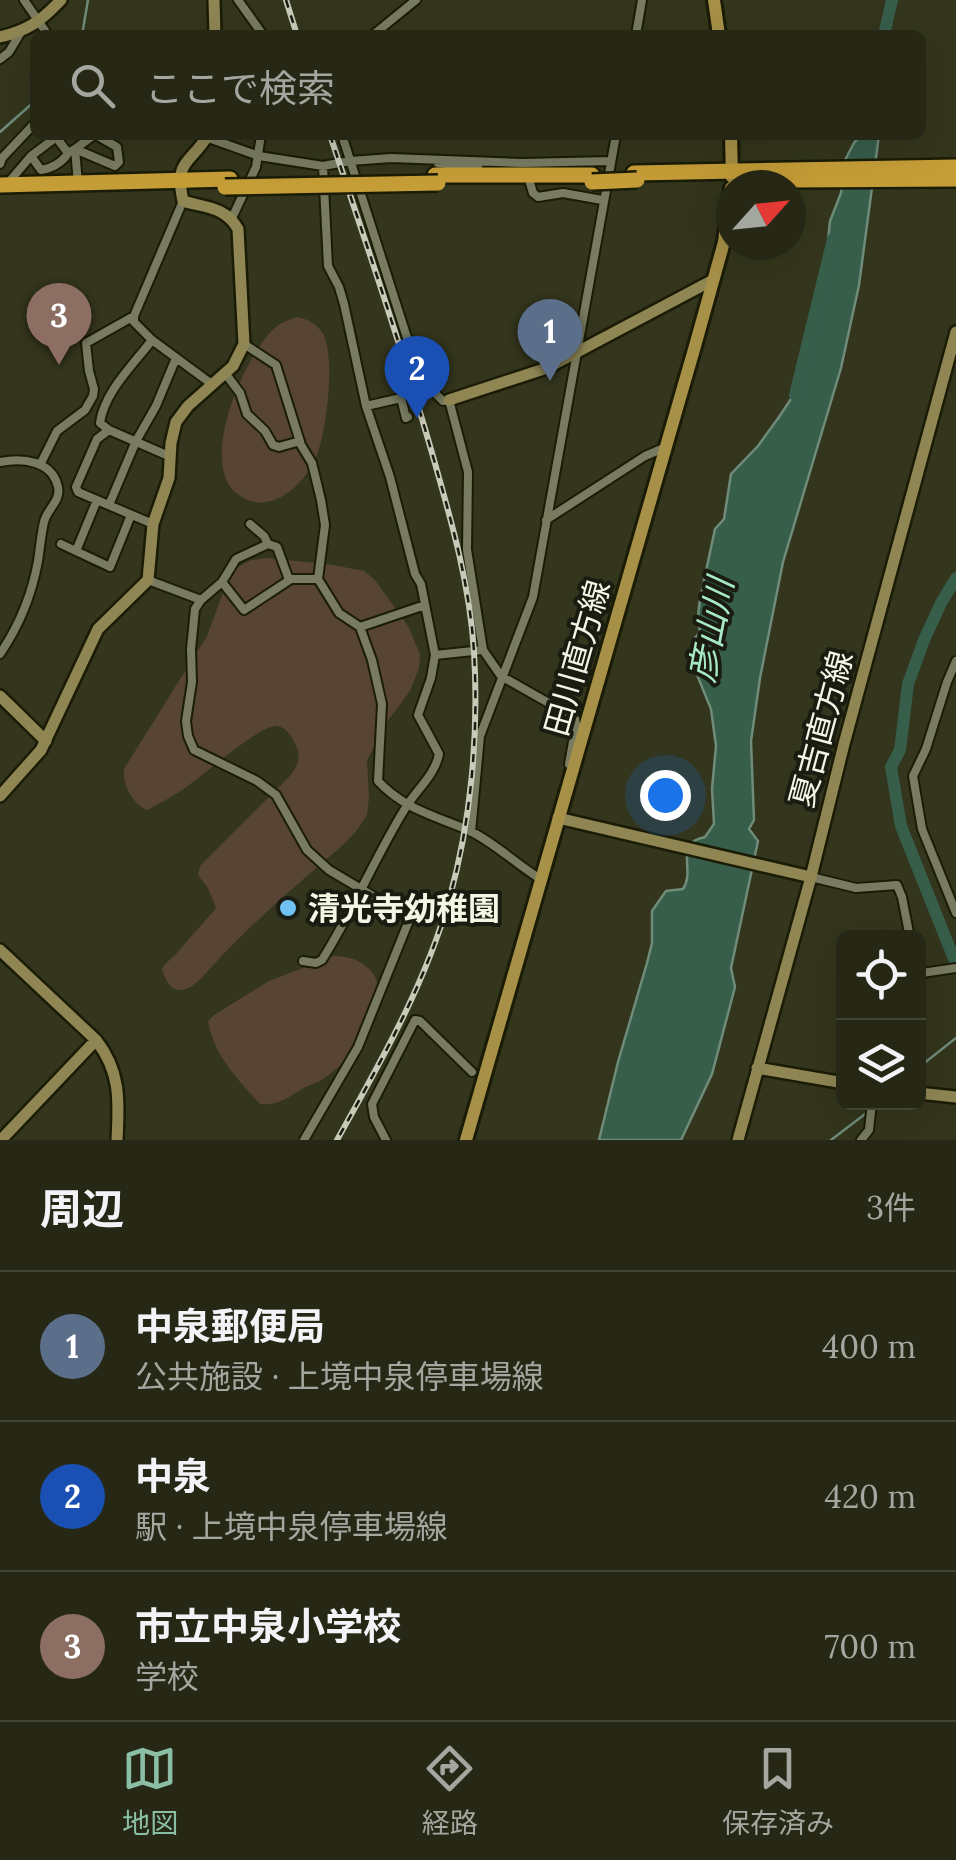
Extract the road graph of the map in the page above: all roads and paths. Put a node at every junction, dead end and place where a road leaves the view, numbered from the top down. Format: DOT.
graph roads {
  1 [pos="24,0"];
  2 [pos="62,0"];
  3 [pos="214,0"];
  4 [pos="238,0"];
  5 [pos="416,0"];
  6 [pos="642,0"];
  7 [pos="714,0"];
  8 [pos="251,16"];
  9 [pos="40,22"];
  10 [pos="45,30"];
  11 [pos="216,30"];
  12 [pos="252,30"];
  13 [pos="261,30"];
  14 [pos="380,30"];
  15 [pos="637,30"];
  16 [pos="718,30"];
  17 [pos="21,32"];
  18 [pos="0,37"];
  19 [pos="0,59"];
  20 [pos="30,129"];
  21 [pos="53,140"];
  22 [pos="61,140"];
  23 [pos="88,140"];
  24 [pos="105,140"];
  25 [pos="202,140"];
  26 [pos="222,140"];
  27 [pos="261,140"];
  28 [pos="344,140"];
  29 [pos="615,140"];
  30 [pos="731,140"];
  31 [pos="71,151"];
  32 [pos="31,156"];
  33 [pos="259,156"];
  34 [pos="350,161"];
  35 [pos="610,161"];
  36 [pos="0,164"];
  37 [pos="323,166"];
  38 [pos="956,167"];
  39 [pos="734,170"];
  40 [pos="435,173"];
  41 [pos="806,176"];
  42 [pos="592,178"];
  43 [pos="716,179"];
  44 [pos="806,180"];
  45 [pos="956,180"];
  46 [pos="78,183"];
  47 [pos="530,183"];
  48 [pos="2,187"];
  49 [pos="181,190"];
  50 [pos="602,200"];
  51 [pos="232,218"];
  52 [pos="719,260"];
  53 [pos="713,280"];
  54 [pos="134,316"];
  55 [pos="956,332"];
  56 [pos="152,340"];
  57 [pos="244,344"];
  58 [pos="576,354"];
  59 [pos="176,358"];
  60 [pos="225,373"];
  61 [pos="213,385"];
  62 [pos="449,400"];
  63 [pos="366,406"];
  64 [pos="408,417"];
  65 [pos="109,430"];
  66 [pos="300,441"];
  67 [pos="136,442"];
  68 [pos="666,447"];
  69 [pos="171,456"];
  70 [pos="0,462"];
  71 [pos="40,465"];
  72 [pos="97,500"];
  73 [pos="109,505"];
  74 [pos="131,514"];
  75 [pos="546,520"];
  76 [pos="153,524"];
  77 [pos="250,524"];
  78 [pos="61,544"];
  79 [pos="268,544"];
  80 [pos="76,551"];
  81 [pos="291,579"];
  82 [pos="318,579"];
  83 [pos="148,580"];
  84 [pos="222,582"];
  85 [pos="201,600"];
  86 [pos="425,605"];
  87 [pos="360,628"];
  88 [pos="483,650"];
  89 [pos="0,654"];
  90 [pos="435,656"];
  91 [pos="956,661"];
  92 [pos="502,676"];
  93 [pos="0,696"];
  94 [pos="46,740"];
  95 [pos="572,779"];
  96 [pos="0,796"];
  97 [pos="406,805"];
  98 [pos="562,819"];
  99 [pos="471,832"];
  100 [pos="808,876"];
  101 [pos="542,880"];
  102 [pos="361,890"];
  103 [pos="956,913"];
  104 [pos="908,930"];
  105 [pos="0,950"];
  106 [pos="303,961"];
  107 [pos="956,968"];
  108 [pos="926,971"];
  109 [pos="96,1040"];
  110 [pos="757,1068"];
  111 [pos="472,1072"];
  112 [pos="836,1081"];
  113 [pos="926,1094"];
  114 [pos="956,1097"];
  115 [pos="871,1110"];
  116 [pos="1,1140"];
  117 [pos="117,1140"];
  118 [pos="304,1140"];
  119 [pos="386,1140"];
  120 [pos="466,1140"];
  121 [pos="738,1140"];
  122 [pos="861,1140"];
  1 -- 9 [label="street"];
  2 -- 9 [label="main road"];
  3 -- 11 [label="main road"];
  4 -- 8 [label="street"];
  5 -- 14 [label="street"];
  6 -- 15 [label="street"];
  7 -- 16 [label="main road"];
  8 -- 12 [label="street"];
  8 -- 13 [label="street"];
  9 -- 10 [label="street"];
  9 -- 17 [label="main road"];
  17 -- 18 [label="main road"];
  17 -- 19 [label="street"];
  20 -- 36 [label="street"];
  21 -- 32 [label="street"];
  22 -- 31 [label="street"];
  23 -- 31 [label="street"];
  24 -- 31 [label="street"];
  25 -- 49 [label="main road"];
  26 -- 33 [label="street"];
  27 -- 33 [label="street"];
  28 -- 34 [label="street"];
  29 -- 35 [label="street"];
  30 -- 39 [label="main road, 田川直方線"];
  31 -- 32 [label="street"];
  31 -- 46 [label="street"];
  32 -- 48 [label="street"];
  33 -- 37 [label="street"];
  33 -- 51 [label="street"];
  34 -- 37 [label="street"];
  34 -- 40 [label="street"];
  34 -- 62 [label="street"];
  35 -- 40 [label="street"];
  35 -- 50 [label="street"];
  37 -- 63 [label="street"];
  38 -- 41 [label="highway"];
  40 -- 42 [label="highway"];
  40 -- 47 [label="highway"];
  40 -- 49 [label="highway, bridge"];
  42 -- 43 [label="highway, bridge"];
  42 -- 47 [label="highway"];
  44 -- 45 [label="highway"];
  46 -- 48 [label="highway"];
  46 -- 49 [label="highway"];
  47 -- 50 [label="street"];
  48 -- 49 [label="highway"];
  49 -- 51 [label="main road"];
  49 -- 54 [label="street"];
  50 -- 58 [label="street"];
  51 -- 57 [label="main road"];
  52 -- 53 [label="main road, 田川直方線"];
  53 -- 58 [label="main road"];
  53 -- 68 [label="main road, 田川直方線"];
  54 -- 56 [label="street"];
  54 -- 71 [label="street"];
  55 -- 100 [label="main road, 夏吉直方線"];
  56 -- 59 [label="street"];
  56 -- 65 [label="street"];
  57 -- 60 [label="main road"];
  57 -- 66 [label="street"];
  58 -- 62 [label="main road"];
  58 -- 75 [label="street"];
  59 -- 61 [label="street"];
  59 -- 67 [label="street"];
  60 -- 61 [label="main road"];
  60 -- 66 [label="street"];
  61 -- 69 [label="main road"];
  62 -- 88 [label="street"];
  63 -- 64 [label="street"];
  63 -- 86 [label="street"];
  65 -- 67 [label="street"];
  65 -- 72 [label="street"];
  66 -- 82 [label="street"];
  67 -- 69 [label="street"];
  67 -- 73 [label="street"];
  68 -- 75 [label="street"];
  68 -- 95 [label="main road, 田川直方線"];
  69 -- 76 [label="main road"];
  70 -- 71 [label="street"];
  71 -- 89 [label="street"];
  72 -- 73 [label="street"];
  72 -- 80 [label="street"];
  73 -- 74 [label="street"];
  74 -- 76 [label="street"];
  74 -- 80 [label="street"];
  75 -- 92 [label="street"];
  76 -- 83 [label="main road"];
  77 -- 79 [label="street"];
  78 -- 80 [label="street"];
  79 -- 81 [label="street"];
  79 -- 84 [label="street"];
  81 -- 82 [label="street"];
  81 -- 84 [label="street"];
  82 -- 87 [label="street"];
  83 -- 85 [label="street"];
  83 -- 94 [label="main road"];
  84 -- 85 [label="street"];
  85 -- 102 [label="street"];
  86 -- 87 [label="street"];
  86 -- 90 [label="street"];
  87 -- 97 [label="street"];
  88 -- 90 [label="street"];
  88 -- 92 [label="street"];
  90 -- 97 [label="street"];
  91 -- 103 [label="street"];
  92 -- 95 [label="street"];
  92 -- 99 [label="street"];
  93 -- 94 [label="main road"];
  94 -- 96 [label="main road"];
  95 -- 98 [label="main road, 田川直方線"];
  97 -- 99 [label="street"];
  97 -- 102 [label="street"];
  98 -- 100 [label="main road"];
  98 -- 101 [label="main road, 田川直方線"];
  99 -- 101 [label="street"];
  100 -- 104 [label="street"];
  100 -- 110 [label="main road, 夏吉直方線"];
  101 -- 120 [label="main road, 田川直方線"];
  102 -- 106 [label="street"];
  102 -- 118 [label="street"];
  105 -- 109 [label="main road"];
  107 -- 108 [label="street"];
  109 -- 116 [label="main road"];
  109 -- 117 [label="main road"];
  110 -- 112 [label="main road"];
  110 -- 121 [label="main road, 夏吉直方線"];
  111 -- 119 [label="street"];
  113 -- 114 [label="main road"];
  115 -- 122 [label="street"];
}
